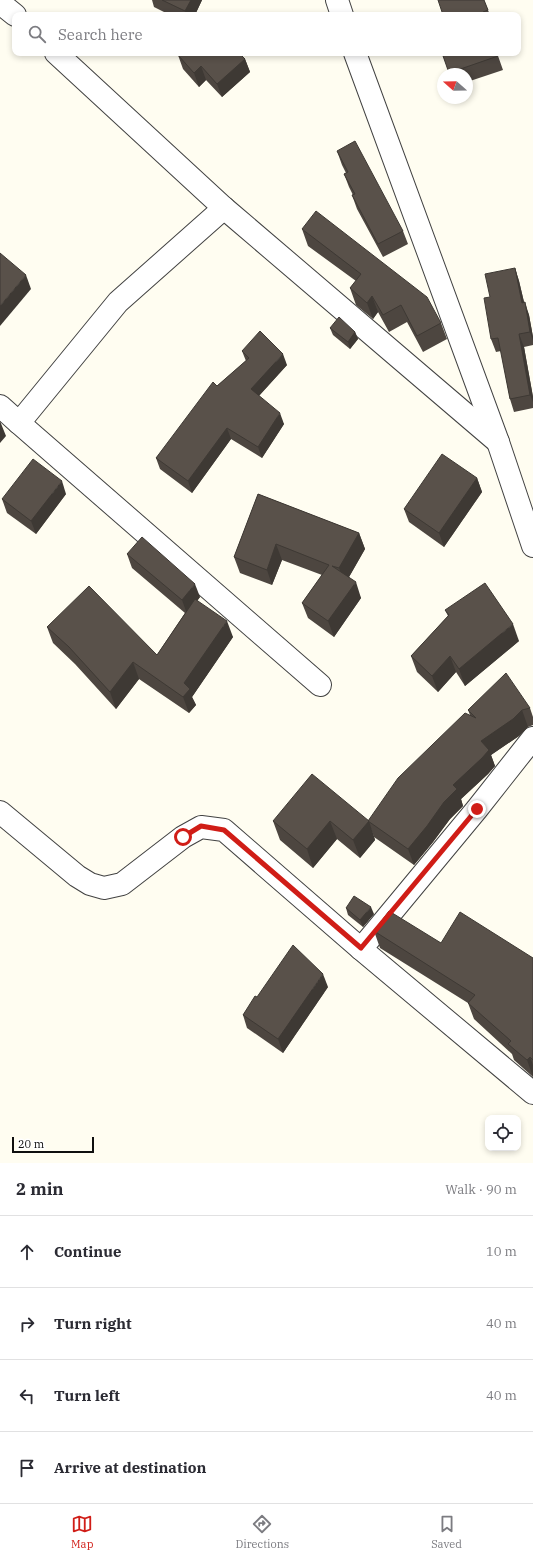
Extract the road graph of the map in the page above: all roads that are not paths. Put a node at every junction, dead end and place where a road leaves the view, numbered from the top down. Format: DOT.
graph roads {
  1 [pos="337,0"];
  2 [pos="0,3"];
  3 [pos="341,12"];
  4 [pos="12,13"];
  5 [pos="59,56"];
  6 [pos="356,56"];
  7 [pos="224,208"];
  8 [pos="0,406"];
  9 [pos="19,423"];
  10 [pos="498,442"];
  11 [pos="533,546"];
  12 [pos="320,685"];
  13 [pos="533,738"];
  14 [pos="0,812"];
  15 [pos="361,948"];
  16 [pos="533,1093"];
  1 -- 3 [label="street"];
  2 -- 4 [label="street"];
  5 -- 7 [label="street"];
  6 -- 10 [label="street"];
  7 -- 9 [label="street"];
  7 -- 10 [label="street"];
  8 -- 9 [label="street"];
  9 -- 12 [label="street"];
  10 -- 11 [label="street"];
  13 -- 15 [label="street"];
  14 -- 15 [label="street"];
  15 -- 16 [label="street"];
}
